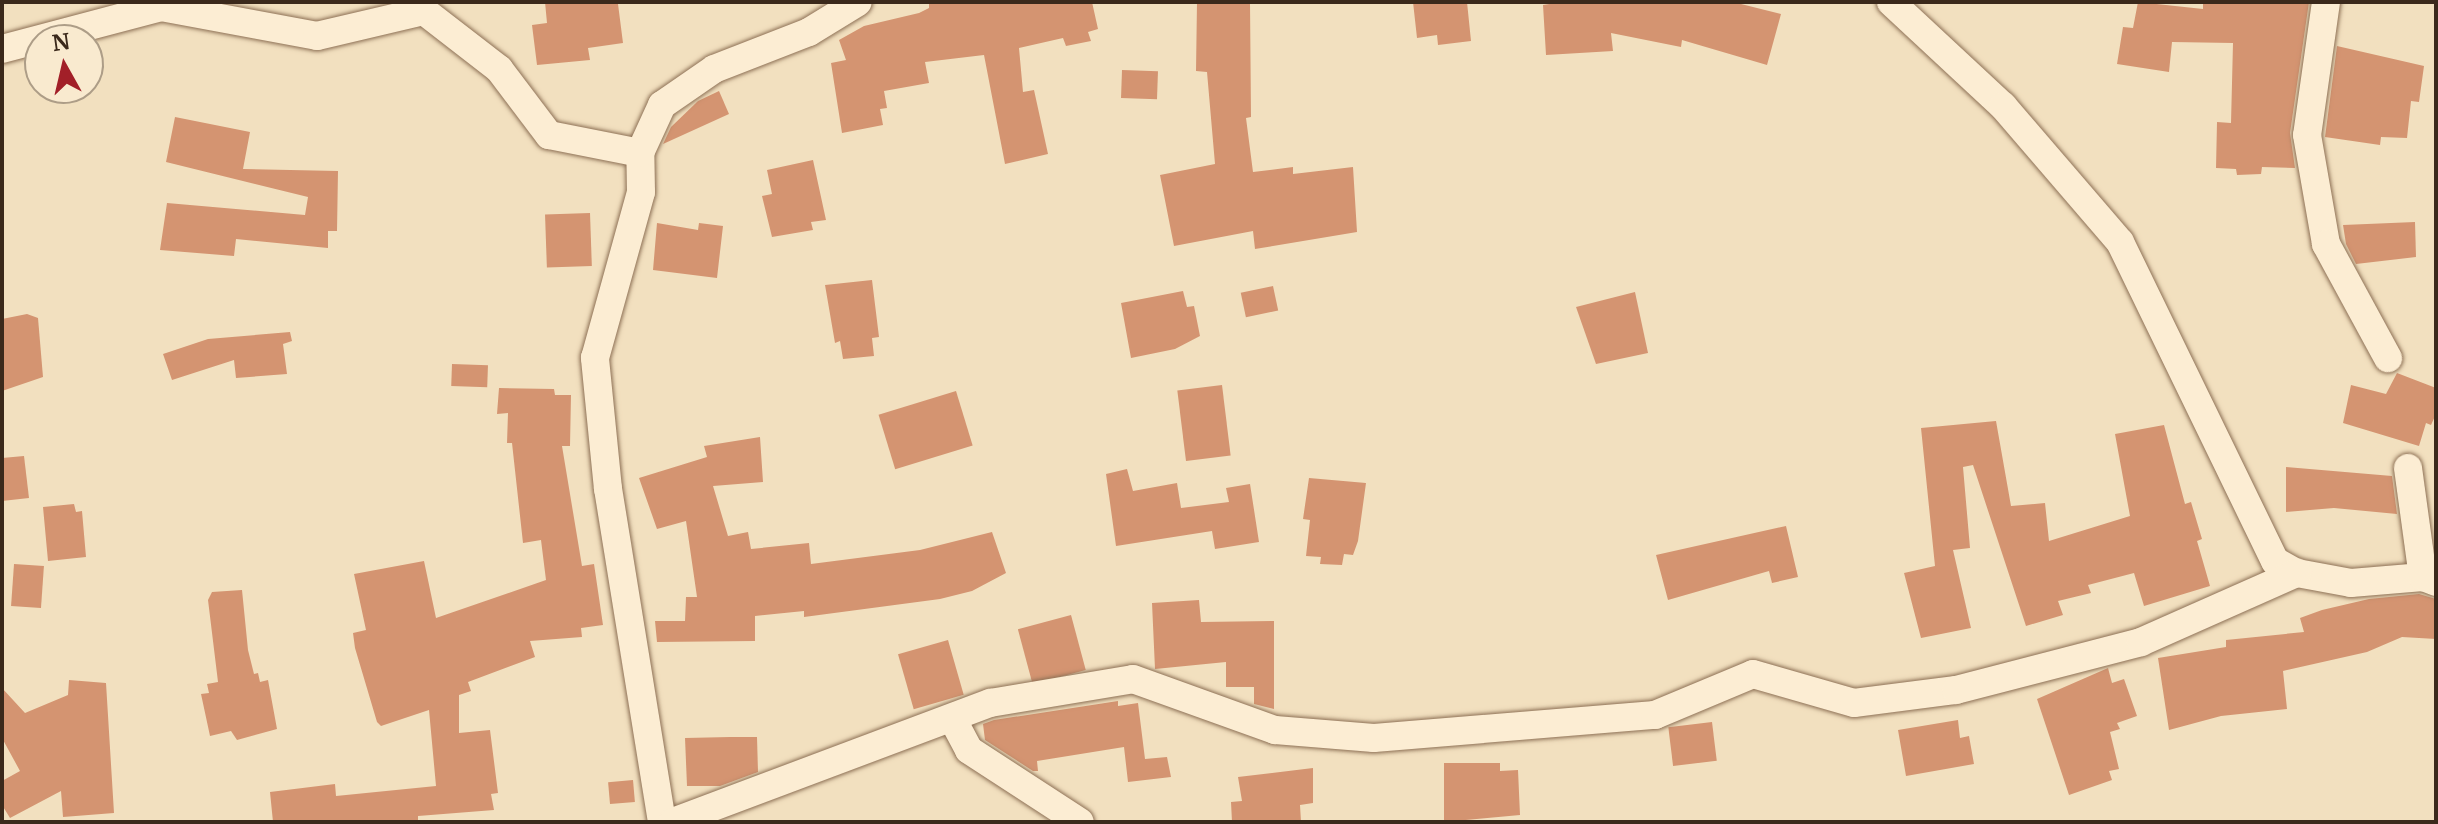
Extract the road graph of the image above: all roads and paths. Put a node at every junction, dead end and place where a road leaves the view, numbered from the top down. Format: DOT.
graph roads {
  1 [pos="858,2"];
  2 [pos="1891,2"];
  3 [pos="2326,2"];
  4 [pos="2,49"];
  5 [pos="640,153"];
  6 [pos="2388,358"];
  7 [pos="2408,468"];
  8 [pos="2297,573"];
  9 [pos="2429,580"];
  10 [pos="952,718"];
  11 [pos="662,822"];
  12 [pos="673,822"];
  13 [pos="1080,822"];
  1 -- 5 [label="street"];
  2 -- 8 [label="street"];
  3 -- 6 [label="street"];
  4 -- 5 [label="street"];
  5 -- 11 [label="street"];
  7 -- 9 [label="street"];
  8 -- 9 [label="street"];
  8 -- 10 [label="street"];
  10 -- 12 [label="street"];
  10 -- 13 [label="street"];
}
